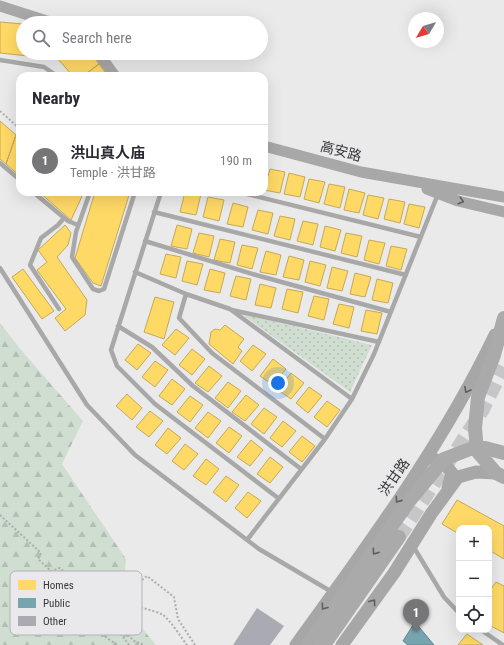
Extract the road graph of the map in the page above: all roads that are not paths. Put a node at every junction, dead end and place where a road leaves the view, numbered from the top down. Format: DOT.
graph roads {
  1 [pos="0,6"];
  2 [pos="31,16"];
  3 [pos="0,60"];
  4 [pos="103,60"];
  5 [pos="51,72"];
  6 [pos="113,72"];
  7 [pos="268,147"];
  8 [pos="0,163"];
  9 [pos="16,177"];
  10 [pos="412,182"];
  11 [pos="438,194"];
  12 [pos="38,196"];
  13 [pos="89,196"];
  14 [pos="135,196"];
  15 [pos="159,196"];
  16 [pos="255,196"];
  17 [pos="504,196"];
  18 [pos="154,212"];
  19 [pos="504,212"];
  20 [pos="64,218"];
  21 [pos="78,226"];
  22 [pos="421,237"];
  23 [pos="145,241"];
  24 [pos="0,268"];
  25 [pos="135,272"];
  26 [pos="406,275"];
  27 [pos="186,294"];
  28 [pos="59,309"];
  29 [pos="230,309"];
  30 [pos="391,312"];
  31 [pos="504,318"];
  32 [pos="118,326"];
  33 [pos="379,342"];
  34 [pos="352,399"];
  35 [pos="324,439"];
  36 [pos="504,453"];
  37 [pos="425,460"];
  38 [pos="301,470"];
  39 [pos="500,475"];
  40 [pos="446,491"];
  41 [pos="278,498"];
  42 [pos="399,536"];
  43 [pos="247,540"];
  44 [pos="412,545"];
  45 [pos="334,592"];
  46 [pos="456,610"];
  47 [pos="485,633"];
  48 [pos="296,645"];
  49 [pos="308,645"];
  50 [pos="324,645"];
  51 [pos="342,645"];
  52 [pos="503,645"];
  1 -- 2 [label="street"];
  3 -- 5 [label="lane"];
  4 -- 6 [label="street"];
  7 -- 10 [label="street, 高安路"];
  8 -- 9 [label="lane"];
  10 -- 11 [label="street, 高安路"];
  10 -- 17 [label="street, 高安路"];
  11 -- 19 [label="street, 高安路, one-way"];
  11 -- 22 [label="lane"];
  12 -- 20 [label="lane"];
  13 -- 21 [label="lane"];
  14 -- 21 [label="lane"];
  15 -- 18 [label="lane"];
  16 -- 22 [label="lane"];
  18 -- 23 [label="lane"];
  18 -- 26 [label="lane"];
  20 -- 21 [label="lane"];
  20 -- 28 [label="lane"];
  22 -- 26 [label="lane"];
  23 -- 25 [label="lane"];
  23 -- 30 [label="lane"];
  24 -- 43 [label="lane"];
  25 -- 27 [label="lane"];
  25 -- 32 [label="lane"];
  26 -- 30 [label="lane"];
  27 -- 29 [label="lane"];
  27 -- 35 [label="lane"];
  29 -- 33 [label="lane"];
  29 -- 34 [label="lane"];
  30 -- 33 [label="lane"];
  31 -- 37 [label="main road, 洪甘路, one-way"];
  31 -- 39 [label="main road"];
  32 -- 38 [label="lane"];
  32 -- 41 [label="lane"];
  33 -- 34 [label="lane"];
  34 -- 35 [label="lane"];
  35 -- 38 [label="lane"];
  36 -- 49 [label="main road, one-way, bridge"];
  37 -- 40 [label="main road"];
  37 -- 45 [label="main road, 洪甘路, one-way"];
  38 -- 41 [label="lane"];
  39 -- 40 [label="main road"];
  40 -- 44 [label="main road"];
  41 -- 43 [label="lane"];
  42 -- 50 [label="main road"];
  43 -- 45 [label="lane"];
  44 -- 46 [label="lane"];
  51 -- 44 [label="main road, one-way"];
  45 -- 48 [label="main road, 洪甘路, one-way"];
  47 -- 52 [label="lane"];
}
